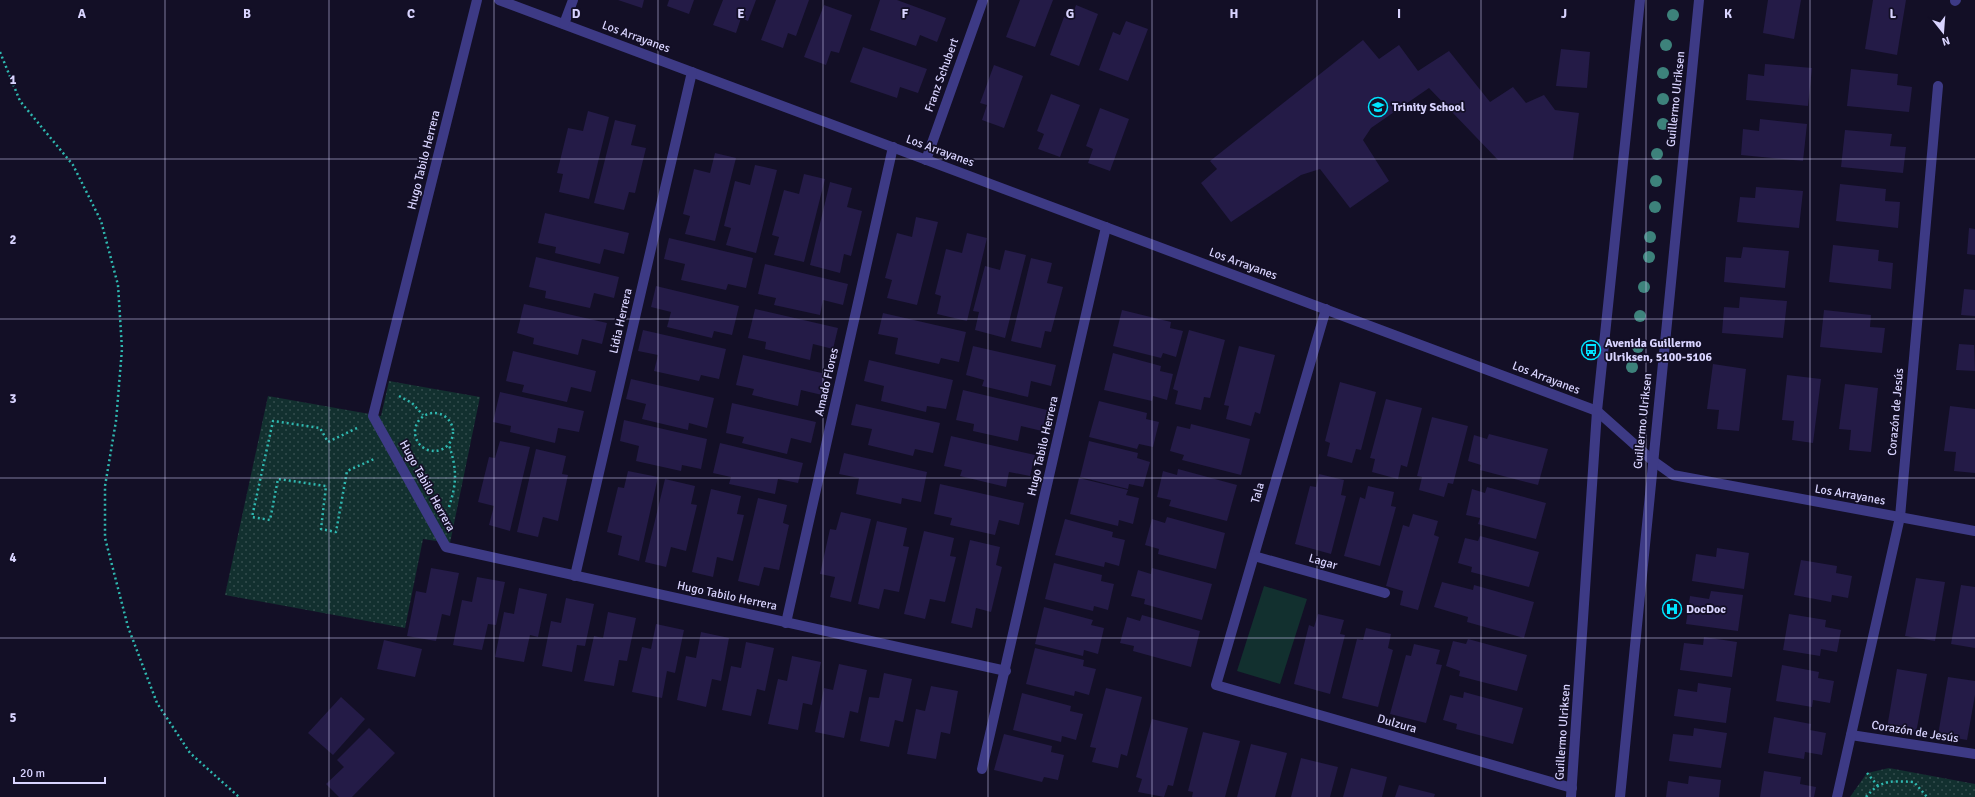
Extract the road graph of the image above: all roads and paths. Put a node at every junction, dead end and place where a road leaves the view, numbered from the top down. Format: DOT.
graph roads {
  1 [pos="477,0"];
  2 [pos="499,0"];
  3 [pos="573,0"];
  4 [pos="983,0"];
  5 [pos="1640,0"];
  6 [pos="1699,0"];
  7 [pos="564,24"];
  8 [pos="0,52"];
  9 [pos="692,72"];
  10 [pos="1938,86"];
  11 [pos="893,147"];
  12 [pos="926,160"];
  13 [pos="1106,227"];
  14 [pos="1326,309"];
  15 [pos="380,388"];
  16 [pos="1597,412"];
  17 [pos="423,415"];
  18 [pos="375,420"];
  19 [pos="449,445"];
  20 [pos="392,450"];
  21 [pos="1652,460"];
  22 [pos="1900,517"];
  23 [pos="1975,531"];
  24 [pos="439,534"];
  25 [pos="1254,556"];
  26 [pos="575,576"];
  27 [pos="1385,593"];
  28 [pos="786,623"];
  29 [pos="1006,671"];
  30 [pos="1216,685"];
  31 [pos="1851,735"];
  32 [pos="1975,754"];
  33 [pos="982,769"];
  34 [pos="1867,773"];
  35 [pos="1878,786"];
  36 [pos="1572,793"];
  37 [pos="239,797"];
  38 [pos="1620,797"];
  39 [pos="1837,797"];
  40 [pos="1866,797"];
  41 [pos="1927,797"];
  1 -- 15 [label="street, Hugo Tabilo Herrera"];
  2 -- 7 [label="street, Los Arrayanes"];
  3 -- 7 [label="street"];
  4 -- 12 [label="street, Franz Schubert"];
  5 -- 16 [label="street, Guillermo Ulriksen"];
  6 -- 21 [label="street, Guillermo Ulriksen"];
  7 -- 9 [label="street, Los Arrayanes"];
  8 -- 37 [label="path"];
  9 -- 11 [label="street, Los Arrayanes"];
  9 -- 26 [label="street, Lidia Herrera"];
  10 -- 22 [label="street, Corazón de Jesús"];
  11 -- 12 [label="street, Los Arrayanes"];
  11 -- 28 [label="street, Amado Flores"];
  12 -- 13 [label="street, Los Arrayanes"];
  13 -- 14 [label="street, Los Arrayanes"];
  13 -- 29 [label="street, Hugo Tabilo Herrera"];
  14 -- 16 [label="street, Los Arrayanes"];
  14 -- 25 [label="street, Tala"];
  15 -- 17 [label="path"];
  15 -- 18 [label="street, Hugo Tabilo Herrera"];
  16 -- 21 [label="street, Los Arrayanes"];
  16 -- 36 [label="street, Guillermo Ulriksen"];
  17 -- 19 [label="path"];
  17 -- 19 [label="path"];
  18 -- 20 [label="street, Hugo Tabilo Herrera"];
  18 -- 20 [label="path"];
  19 -- 24 [label="path"];
  20 -- 24 [label="street, Hugo Tabilo Herrera"];
  21 -- 22 [label="street, Los Arrayanes"];
  21 -- 38 [label="street, Guillermo Ulriksen"];
  22 -- 23 [label="street, Los Arrayanes"];
  22 -- 31 [label="street, Corazón de Jesús"];
  24 -- 26 [label="street, Hugo Tabilo Herrera"];
  25 -- 27 [label="street, Lagar"];
  25 -- 30 [label="street, Tala"];
  26 -- 28 [label="street, Hugo Tabilo Herrera"];
  28 -- 29 [label="street, Hugo Tabilo Herrera"];
  29 -- 33 [label="street, Hugo Tabilo Herrera"];
  30 -- 36 [label="street, Dulzura"];
  31 -- 32 [label="street, Corazón de Jesús"];
  31 -- 39 [label="street, Corazón de Jesús"];
  34 -- 35 [label="path"];
  35 -- 40 [label="path"];
  35 -- 41 [label="path"];
}
